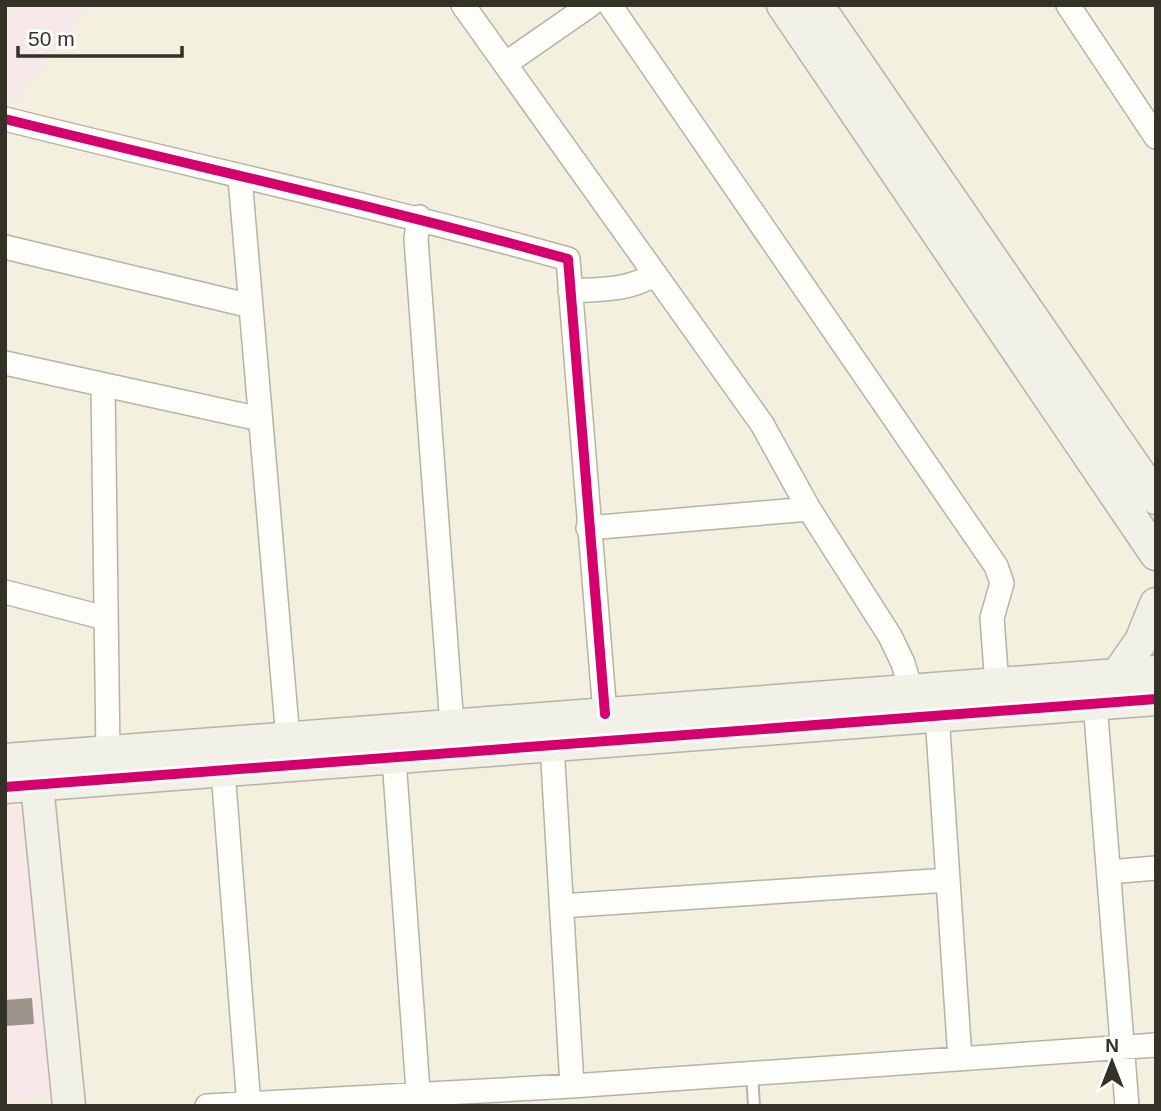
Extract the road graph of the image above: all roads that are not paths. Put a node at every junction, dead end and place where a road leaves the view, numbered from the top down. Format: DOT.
graph roads {
  1 [pos="463,5"];
  2 [pos="590,5"];
  3 [pos="610,5"];
  4 [pos="783,5"];
  5 [pos="817,5"];
  6 [pos="1068,5"];
  7 [pos="505,64"];
  8 [pos="5,119"];
  9 [pos="1155,135"];
  10 [pos="240,178"];
  11 [pos="419,217"];
  12 [pos="5,247"];
  13 [pos="655,274"];
  14 [pos="570,291"];
  15 [pos="251,306"];
  16 [pos="5,363"];
  17 [pos="103,385"];
  18 [pos="260,419"];
  19 [pos="1156,498"];
  20 [pos="810,509"];
  21 [pos="588,528"];
  22 [pos="1156,554"];
  23 [pos="5,592"];
  24 [pos="1156,604"];
  25 [pos="105,618"];
  26 [pos="1156,672"];
  27 [pos="1118,674"];
  28 [pos="998,685"];
  29 [pos="911,691"];
  30 [pos="1156,698"];
  31 [pos="1095,703"];
  32 [pos="605,714"];
  33 [pos="937,715"];
  34 [pos="452,726"];
  35 [pos="288,739"];
  36 [pos="393,744"];
  37 [pos="552,745"];
  38 [pos="108,753"];
  39 [pos="5,761"];
  40 [pos="223,771"];
  41 [pos="37,785"];
  42 [pos="5,788"];
  43 [pos="1156,868"];
  44 [pos="1109,872"];
  45 [pos="948,880"];
  46 [pos="561,906"];
  47 [pos="1156,1045"];
  48 [pos="1123,1048"];
  49 [pos="960,1059"];
  50 [pos="752,1074"];
  51 [pos="572,1086"];
  52 [pos="419,1099"];
  53 [pos="249,1104"];
  54 [pos="69,1106"];
  55 [pos="207,1106"];
  56 [pos="754,1106"];
  57 [pos="1128,1106"];
  1 -- 7 [label="street"];
  2 -- 7 [label="street"];
  3 -- 28 [label="street"];
  4 -- 22 [label="street"];
  5 -- 19 [label="street"];
  6 -- 9 [label="street"];
  7 -- 13 [label="street"];
  8 -- 10 [label="street"];
  10 -- 11 [label="street"];
  10 -- 15 [label="street"];
  11 -- 14 [label="street"];
  11 -- 34 [label="street"];
  12 -- 15 [label="street"];
  13 -- 14 [label="street"];
  13 -- 20 [label="street"];
  14 -- 21 [label="street"];
  15 -- 18 [label="street"];
  16 -- 17 [label="street"];
  17 -- 18 [label="street"];
  17 -- 25 [label="street"];
  18 -- 35 [label="street"];
  20 -- 21 [label="street"];
  20 -- 29 [label="street"];
  21 -- 32 [label="street"];
  23 -- 25 [label="street"];
  24 -- 27 [label="street"];
  25 -- 38 [label="street"];
  26 -- 27 [label="street"];
  27 -- 28 [label="street"];
  28 -- 29 [label="street"];
  29 -- 32 [label="street"];
  30 -- 31 [label="street"];
  31 -- 33 [label="street"];
  31 -- 44 [label="street"];
  32 -- 34 [label="street"];
  33 -- 37 [label="street"];
  33 -- 45 [label="street"];
  34 -- 36 [label="street"];
  35 -- 36 [label="street"];
  35 -- 38 [label="street"];
  36 -- 37 [label="street"];
  36 -- 40 [label="street"];
  36 -- 52 [label="street"];
  37 -- 46 [label="street"];
  38 -- 39 [label="street"];
  40 -- 41 [label="street"];
  40 -- 53 [label="street"];
  41 -- 42 [label="street"];
  41 -- 54 [label="street"];
  43 -- 44 [label="street"];
  44 -- 48 [label="street"];
  45 -- 46 [label="street"];
  45 -- 49 [label="street"];
  46 -- 51 [label="street"];
  47 -- 48 [label="street"];
  48 -- 49 [label="street"];
  48 -- 57 [label="street"];
  49 -- 50 [label="street"];
  50 -- 51 [label="street"];
  50 -- 56 [label="lane"];
  51 -- 52 [label="street"];
  52 -- 53 [label="street"];
  53 -- 55 [label="street"];
}
